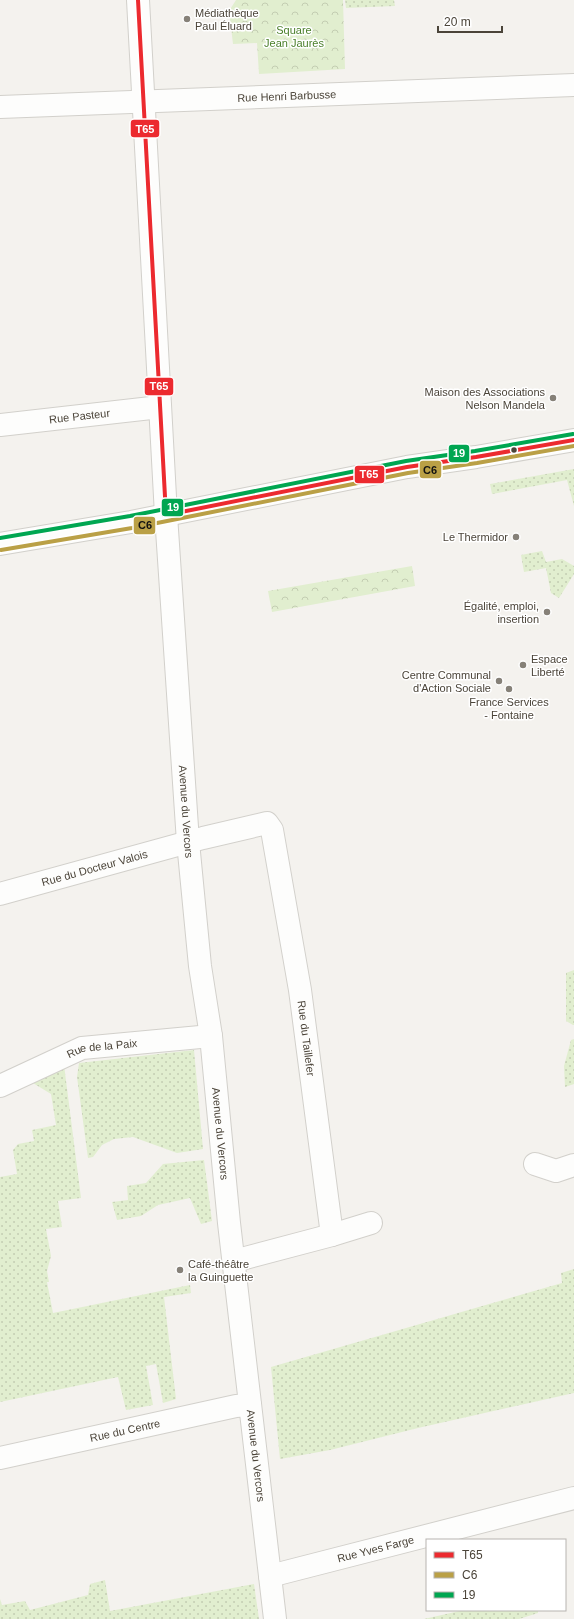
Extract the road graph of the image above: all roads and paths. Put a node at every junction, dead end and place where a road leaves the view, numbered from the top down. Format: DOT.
graph roads {
  1 [pos="138,0"];
  2 [pos="574,86"];
  3 [pos="144,102"];
  4 [pos="0,107"];
  5 [pos="160,407"];
  6 [pos="0,425"];
  7 [pos="574,440"];
  8 [pos="166,515"];
  9 [pos="0,544"];
  10 [pos="188,842"];
  11 [pos="0,894"];
  12 [pos="211,1036"];
  13 [pos="0,1086"];
  14 [pos="535,1164"];
  15 [pos="574,1165"];
  16 [pos="371,1223"];
  17 [pos="332,1235"];
  18 [pos="234,1261"];
  19 [pos="250,1405"];
  20 [pos="0,1458"];
  21 [pos="574,1498"];
  22 [pos="270,1576"];
  23 [pos="275,1619"];
  1 -- 3 [label="street, Avenue du Vercors"];
  2 -- 3 [label="street, Rue Henri Barbusse"];
  3 -- 4 [label="street, Rue Henri Barbusse"];
  3 -- 5 [label="street, Avenue du Vercors"];
  5 -- 6 [label="street, Rue Pasteur"];
  5 -- 8 [label="street, Avenue du Vercors"];
  7 -- 8 [label="street"];
  8 -- 9 [label="street"];
  8 -- 10 [label="street, Avenue du Vercors"];
  10 -- 11 [label="street, Rue du Docteur Valois"];
  10 -- 12 [label="street, Avenue du Vercors"];
  10 -- 17 [label="street, Rue du Taillefer"];
  12 -- 13 [label="street, Rue de la Paix"];
  12 -- 18 [label="street, Avenue du Vercors"];
  14 -- 15 [label="street"];
  16 -- 17 [label="street"];
  17 -- 18 [label="street"];
  18 -- 19 [label="street, Avenue du Vercors"];
  19 -- 20 [label="street, Rue du Centre"];
  19 -- 22 [label="street, Avenue du Vercors"];
  21 -- 22 [label="street, Rue Yves Farge"];
  22 -- 23 [label="street, Avenue du Vercors"];
}
